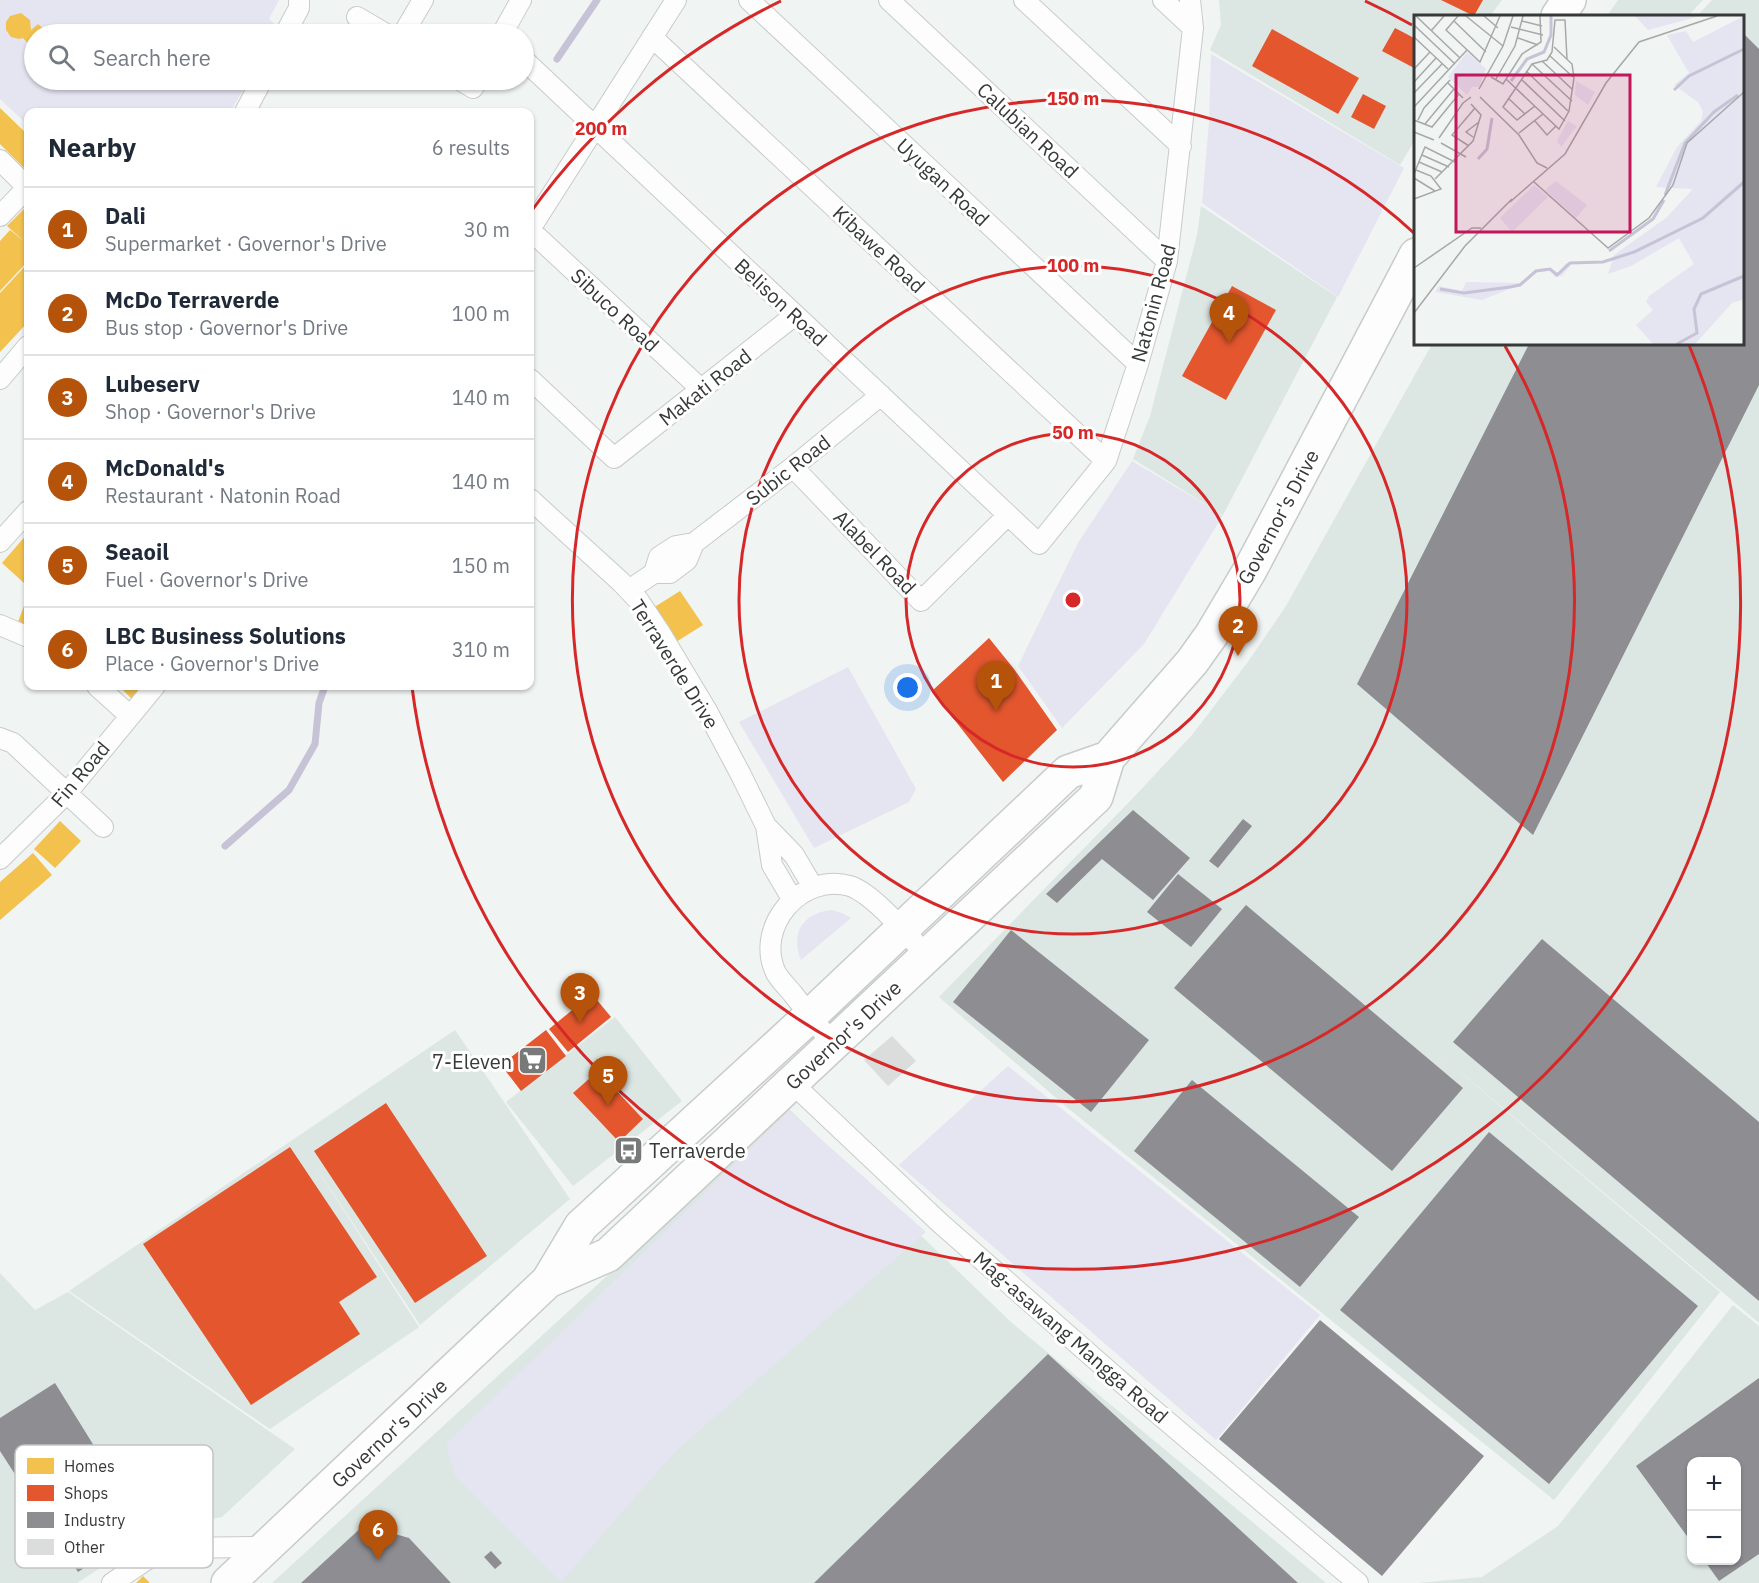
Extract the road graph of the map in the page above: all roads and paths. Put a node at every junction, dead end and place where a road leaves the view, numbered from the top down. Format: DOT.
graph roads {
  1 [pos="423,0"];
  2 [pos="521,0"];
  3 [pos="676,0"];
  4 [pos="749,0"];
  5 [pos="890,0"];
  6 [pos="1024,0"];
  7 [pos="1163,0"];
  8 [pos="1190,0"];
  9 [pos="1569,0"];
  10 [pos="304,3"];
  11 [pos="1559,15"];
  12 [pos="357,17"];
  13 [pos="291,24"];
  14 [pos="369,24"];
  15 [pos="409,24"];
  16 [pos="508,24"];
  17 [pos="1193,28"];
  18 [pos="652,37"];
  19 [pos="534,69"];
  20 [pos="257,90"];
  21 [pos="248,108"];
  22 [pos="596,128"];
  23 [pos="1181,146"];
  24 [pos="0,160"];
  25 [pos="24,183"];
  26 [pos="24,191"];
  27 [pos="0,216"];
  28 [pos="534,223"];
  29 [pos="534,233"];
  30 [pos="1414,259"];
  31 [pos="1167,261"];
  32 [pos="795,315"];
  33 [pos="24,351"];
  34 [pos="1138,364"];
  35 [pos="0,380"];
  36 [pos="534,384"];
  37 [pos="701,389"];
  38 [pos="881,395"];
  39 [pos="1106,461"];
  40 [pos="793,467"];
  41 [pos="534,503"];
  42 [pos="24,515"];
  43 [pos="1008,515"];
  44 [pos="0,542"];
  45 [pos="1039,544"];
  46 [pos="629,590"];
  47 [pos="0,625"];
  48 [pos="24,635"];
  49 [pos="101,690"];
  50 [pos="152,690"];
  51 [pos="129,716"];
  52 [pos="0,738"];
  53 [pos="1108,758"];
  54 [pos="66,794"];
  55 [pos="766,826"];
  56 [pos="103,827"];
  57 [pos="0,859"];
  58 [pos="813,887"];
  59 [pos="792,899"];
  60 [pos="901,929"];
  61 [pos="927,956"];
  62 [pos="810,1016"];
  63 [pos="833,1044"];
  64 [pos="792,1083"];
  65 [pos="548,1281"];
  66 [pos="266,1547"];
  67 [pos="213,1548"];
  68 [pos="134,1568"];
  69 [pos="112,1583"];
  70 [pos="228,1583"];
  71 [pos="1358,1583"];
  1 -- 15 [label="street"];
  2 -- 16 [label="street"];
  3 -- 18 [label="street"];
  4 -- 34 [label="street, Uyugan Road"];
  5 -- 31 [label="street, Calubian Road"];
  6 -- 23 [label="street"];
  7 -- 17 [label="street"];
  8 -- 17 [label="street, Natonin Road"];
  9 -- 11 [label="highway"];
  10 -- 13 [label="street"];
  12 -- 14 [label="street"];
  17 -- 23 [label="street, Natonin Road"];
  18 -- 22 [label="street"];
  18 -- 39 [label="street, Kibawe Road"];
  19 -- 22 [label="street, Belison Road"];
  20 -- 21 [label="street"];
  22 -- 28 [label="street"];
  22 -- 32 [label="street, Belison Road"];
  23 -- 31 [label="street, Natonin Road"];
  24 -- 25 [label="street"];
  26 -- 27 [label="street"];
  29 -- 37 [label="street, Sibuco Road"];
  30 -- 53 [label="highway, Governor's Drive"];
  31 -- 34 [label="street, Natonin Road"];
  32 -- 37 [label="street, Makati Road"];
  32 -- 38 [label="street, Belison Road"];
  33 -- 35 [label="street"];
  34 -- 39 [label="street, Natonin Road"];
  36 -- 37 [label="street, Makati Road"];
  38 -- 40 [label="street, Subic Road"];
  38 -- 43 [label="street, Belison Road"];
  39 -- 45 [label="street, Natonin Road"];
  40 -- 43 [label="street, Alabel Road"];
  40 -- 46 [label="street, Subic Road"];
  41 -- 46 [label="street, Terraverde Drive"];
  42 -- 44 [label="street"];
  43 -- 45 [label="street, Belison Road"];
  46 -- 55 [label="street, Terraverde Drive"];
  47 -- 48 [label="street"];
  49 -- 51 [label="street"];
  50 -- 51 [label="street, Fin Road"];
  51 -- 54 [label="street, Fin Road"];
  52 -- 54 [label="street"];
  53 -- 60 [label="highway, Governor's Drive"];
  53 -- 61 [label="highway, Governor's Drive"];
  54 -- 56 [label="street"];
  54 -- 57 [label="street, Fin Road"];
  55 -- 58 [label="street, Terraverde Drive"];
  55 -- 59 [label="street, Terraverde Drive"];
  58 -- 59 [label="street"];
  58 -- 60 [label="street"];
  59 -- 62 [label="street"];
  60 -- 61 [label="street"];
  60 -- 62 [label="highway, Governor's Drive"];
  61 -- 63 [label="highway, Governor's Drive"];
  62 -- 63 [label="street"];
  62 -- 65 [label="highway, Governor's Drive"];
  63 -- 64 [label="highway, Governor's Drive"];
  64 -- 65 [label="highway, Governor's Drive"];
  64 -- 71 [label="street, Mag-asawang Mangga Road"];
  65 -- 66 [label="highway, Governor's Drive"];
  66 -- 67 [label="street"];
  66 -- 70 [label="highway, Governor's Drive"];
  68 -- 69 [label="street"];
}
